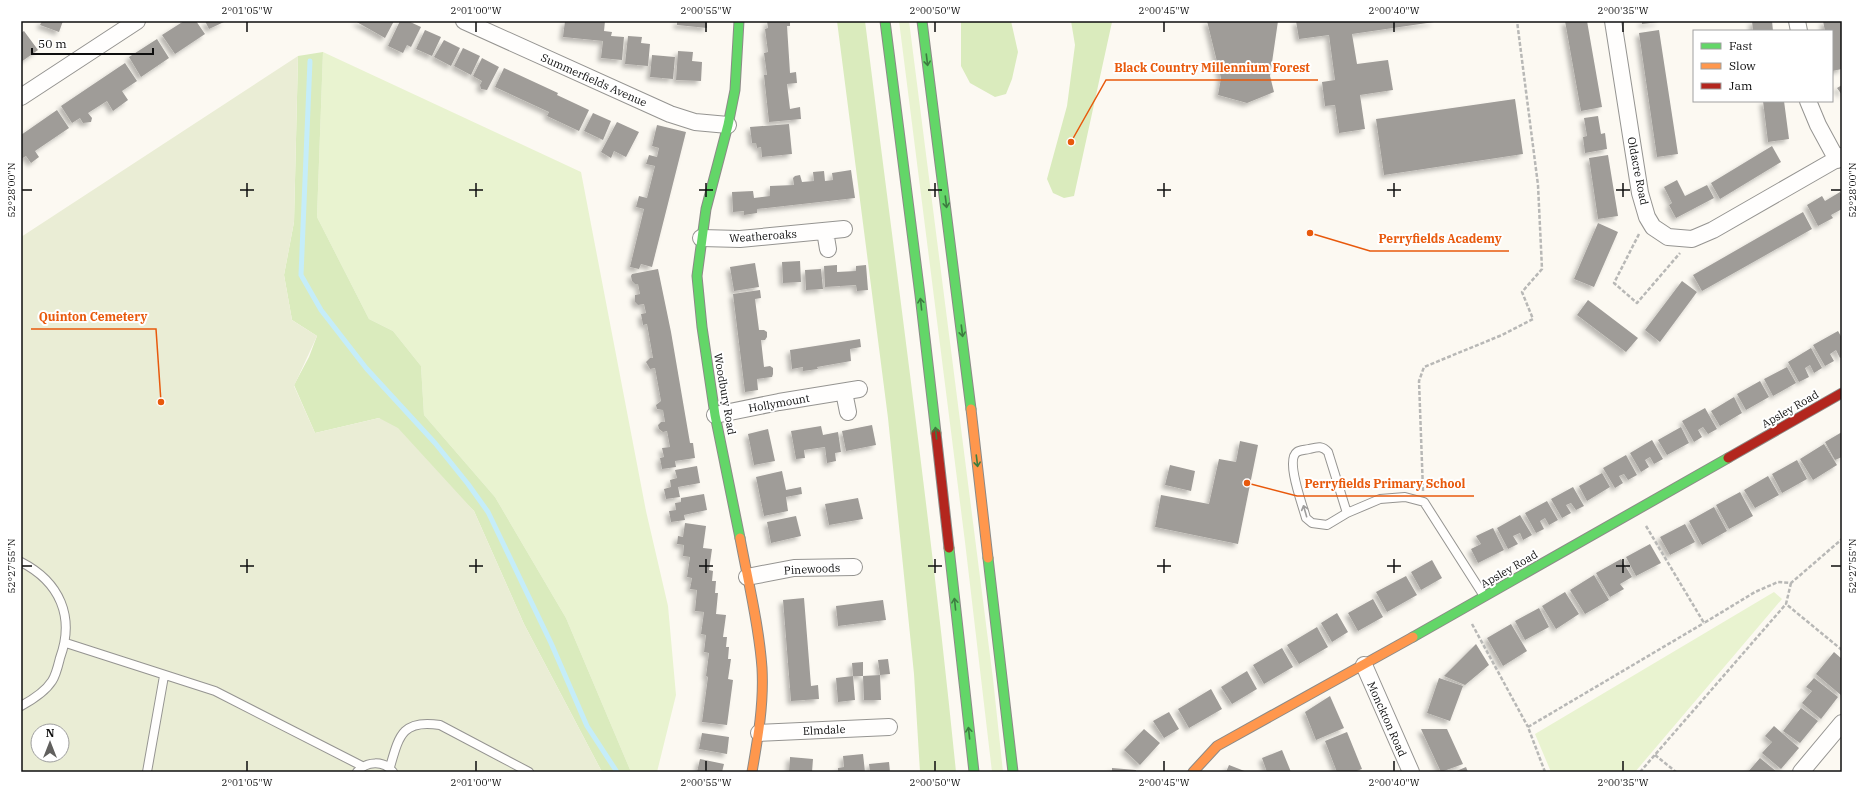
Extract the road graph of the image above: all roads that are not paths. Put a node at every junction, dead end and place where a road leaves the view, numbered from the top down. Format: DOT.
graph roads {
  1 [pos="138,21"];
  2 [pos="464,21"];
  3 [pos="739,21"];
  4 [pos="885,21"];
  5 [pos="922,21"];
  6 [pos="1613,21"];
  7 [pos="116,26"];
  8 [pos="21,98"];
  9 [pos="1808,102"];
  10 [pos="728,125"];
  11 [pos="1839,158"];
  12 [pos="844,229"];
  13 [pos="825,231"];
  14 [pos="701,238"];
  15 [pos="828,249"];
  16 [pos="1842,394"];
  17 [pos="848,412"];
  18 [pos="715,415"];
  19 [pos="1347,513"];
  20 [pos="21,562"];
  21 [pos="854,567"];
  22 [pos="747,577"];
  23 [pos="1484,597"];
  24 [pos="66,643"];
  25 [pos="1364,665"];
  26 [pos="164,676"];
  27 [pos="21,706"];
  28 [pos="1842,723"];
  29 [pos="889,727"];
  30 [pos="759,733"];
  31 [pos="359,769"];
  32 [pos="391,770"];
  33 [pos="147,772"];
  34 [pos="529,772"];
  35 [pos="752,772"];
  36 [pos="974,772"];
  37 [pos="1013,772"];
  38 [pos="1193,772"];
  39 [pos="1411,772"];
  40 [pos="1801,772"];
  1 -- 7 [label="street"];
  2 -- 10 [label="street, Summerfields Avenue"];
  3 -- 10 [label="main road, Woodbury Road"];
  36 -- 4 [label="main road, one-way"];
  5 -- 37 [label="main road, one-way"];
  6 -- 11 [label="street, Oldacre Road"];
  7 -- 8 [label="street"];
  9 -- 11 [label="street"];
  10 -- 14 [label="main road, Woodbury Road"];
  12 -- 13 [label="street, Weatheroaks"];
  13 -- 14 [label="street, Weatheroaks"];
  13 -- 15 [label="street"];
  14 -- 18 [label="main road, Woodbury Road"];
  16 -- 23 [label="main road, Apsley Road"];
  17 -- 18 [label="street, Hollymount"];
  18 -- 22 [label="main road, Woodbury Road"];
  19 -- 19 [label="lane, one-way"];
  19 -- 23 [label="lane"];
  20 -- 24 [label="lane"];
  21 -- 22 [label="street, Pinewoods"];
  22 -- 30 [label="main road, Woodbury Road"];
  23 -- 25 [label="main road, Apsley Road"];
  24 -- 26 [label="lane"];
  24 -- 27 [label="lane"];
  25 -- 38 [label="main road, Apsley Road"];
  25 -- 39 [label="street, Monckton Road"];
  26 -- 31 [label="lane"];
  26 -- 33 [label="lane"];
  28 -- 40 [label="street"];
  29 -- 30 [label="street, Elmdale"];
  30 -- 35 [label="main road, Woodbury Road"];
  31 -- 32 [label="lane"];
  32 -- 34 [label="lane"];
}
